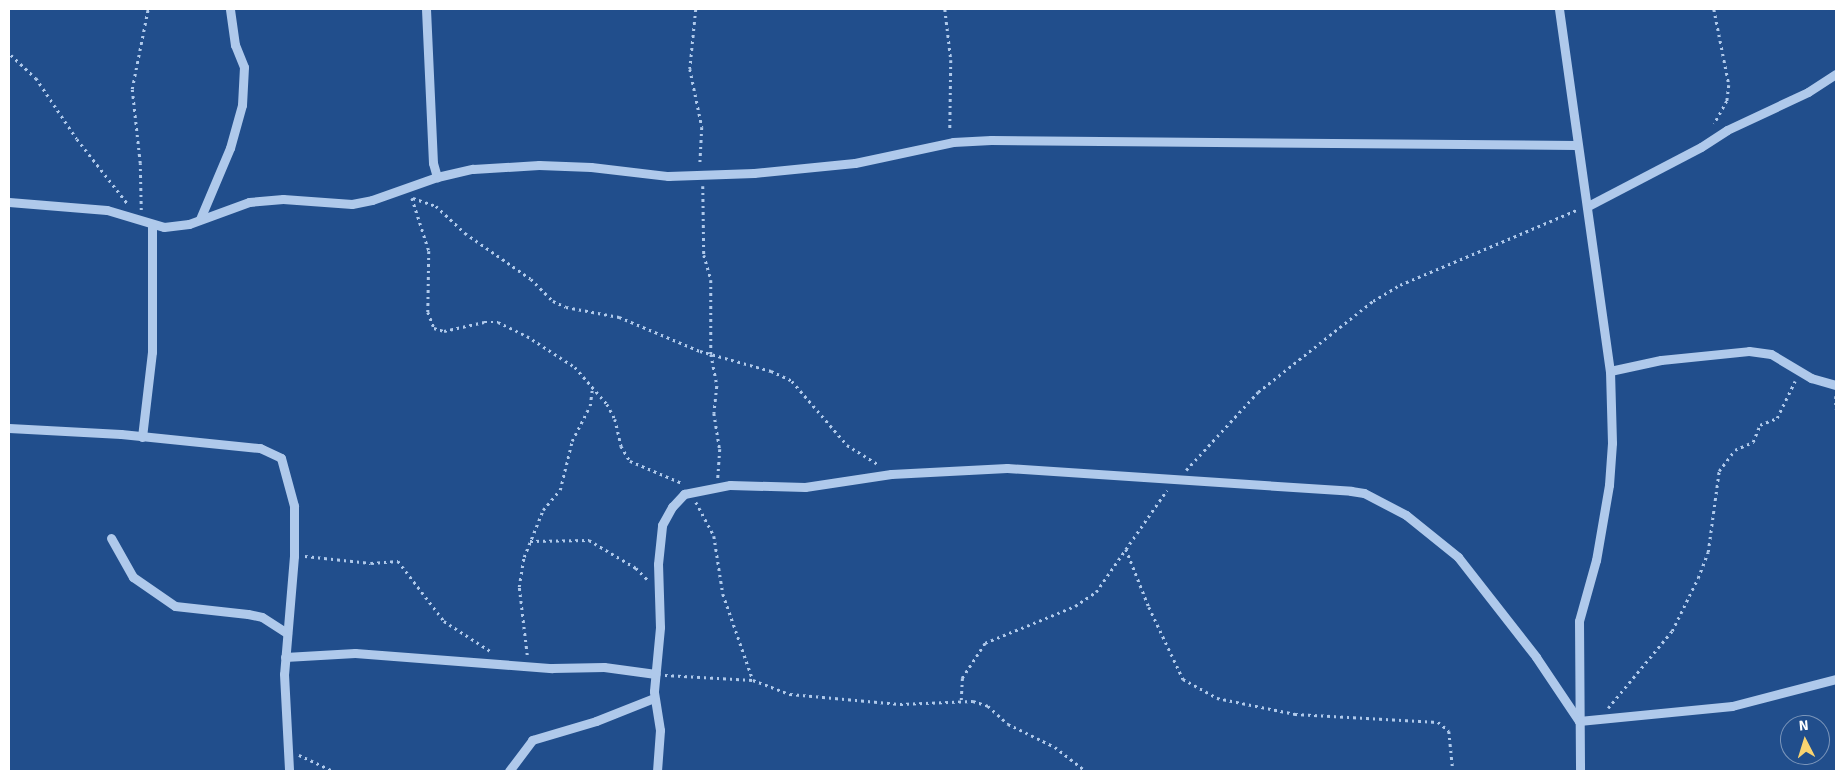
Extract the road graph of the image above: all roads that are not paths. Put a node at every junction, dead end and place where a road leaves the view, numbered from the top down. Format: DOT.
graph roads {
  1 [pos="230,9"];
  2 [pos="426,9"];
  3 [pos="1559,9"];
  4 [pos="1836,74"];
  5 [pos="1576,145"];
  6 [pos="437,177"];
  7 [pos="9,202"];
  8 [pos="1588,206"];
  9 [pos="200,219"];
  10 [pos="152,225"];
  11 [pos="1610,371"];
  12 [pos="1836,385"];
  13 [pos="9,428"];
  14 [pos="142,437"];
  15 [pos="110,538"];
  16 [pos="286,633"];
  17 [pos="285,657"];
  18 [pos="656,674"];
  19 [pos="1836,679"];
  20 [pos="654,698"];
  21 [pos="1579,721"];
  22 [pos="289,771"];
  23 [pos="509,771"];
  24 [pos="657,771"];
  25 [pos="1580,771"];
  1 -- 9 [label="street"];
  2 -- 6 [label="street"];
  3 -- 5 [label="street"];
  4 -- 8 [label="street"];
  5 -- 6 [label="street"];
  5 -- 8 [label="street"];
  6 -- 9 [label="street"];
  7 -- 10 [label="street"];
  8 -- 11 [label="street"];
  9 -- 10 [label="street"];
  10 -- 14 [label="street"];
  11 -- 12 [label="street"];
  11 -- 21 [label="street"];
  13 -- 14 [label="street"];
  14 -- 16 [label="street"];
  15 -- 16 [label="street"];
  16 -- 17 [label="street"];
  17 -- 18 [label="street"];
  17 -- 22 [label="street"];
  18 -- 20 [label="street"];
  18 -- 21 [label="street"];
  19 -- 21 [label="street"];
  20 -- 23 [label="street"];
  20 -- 24 [label="street"];
  21 -- 25 [label="street"];
}
